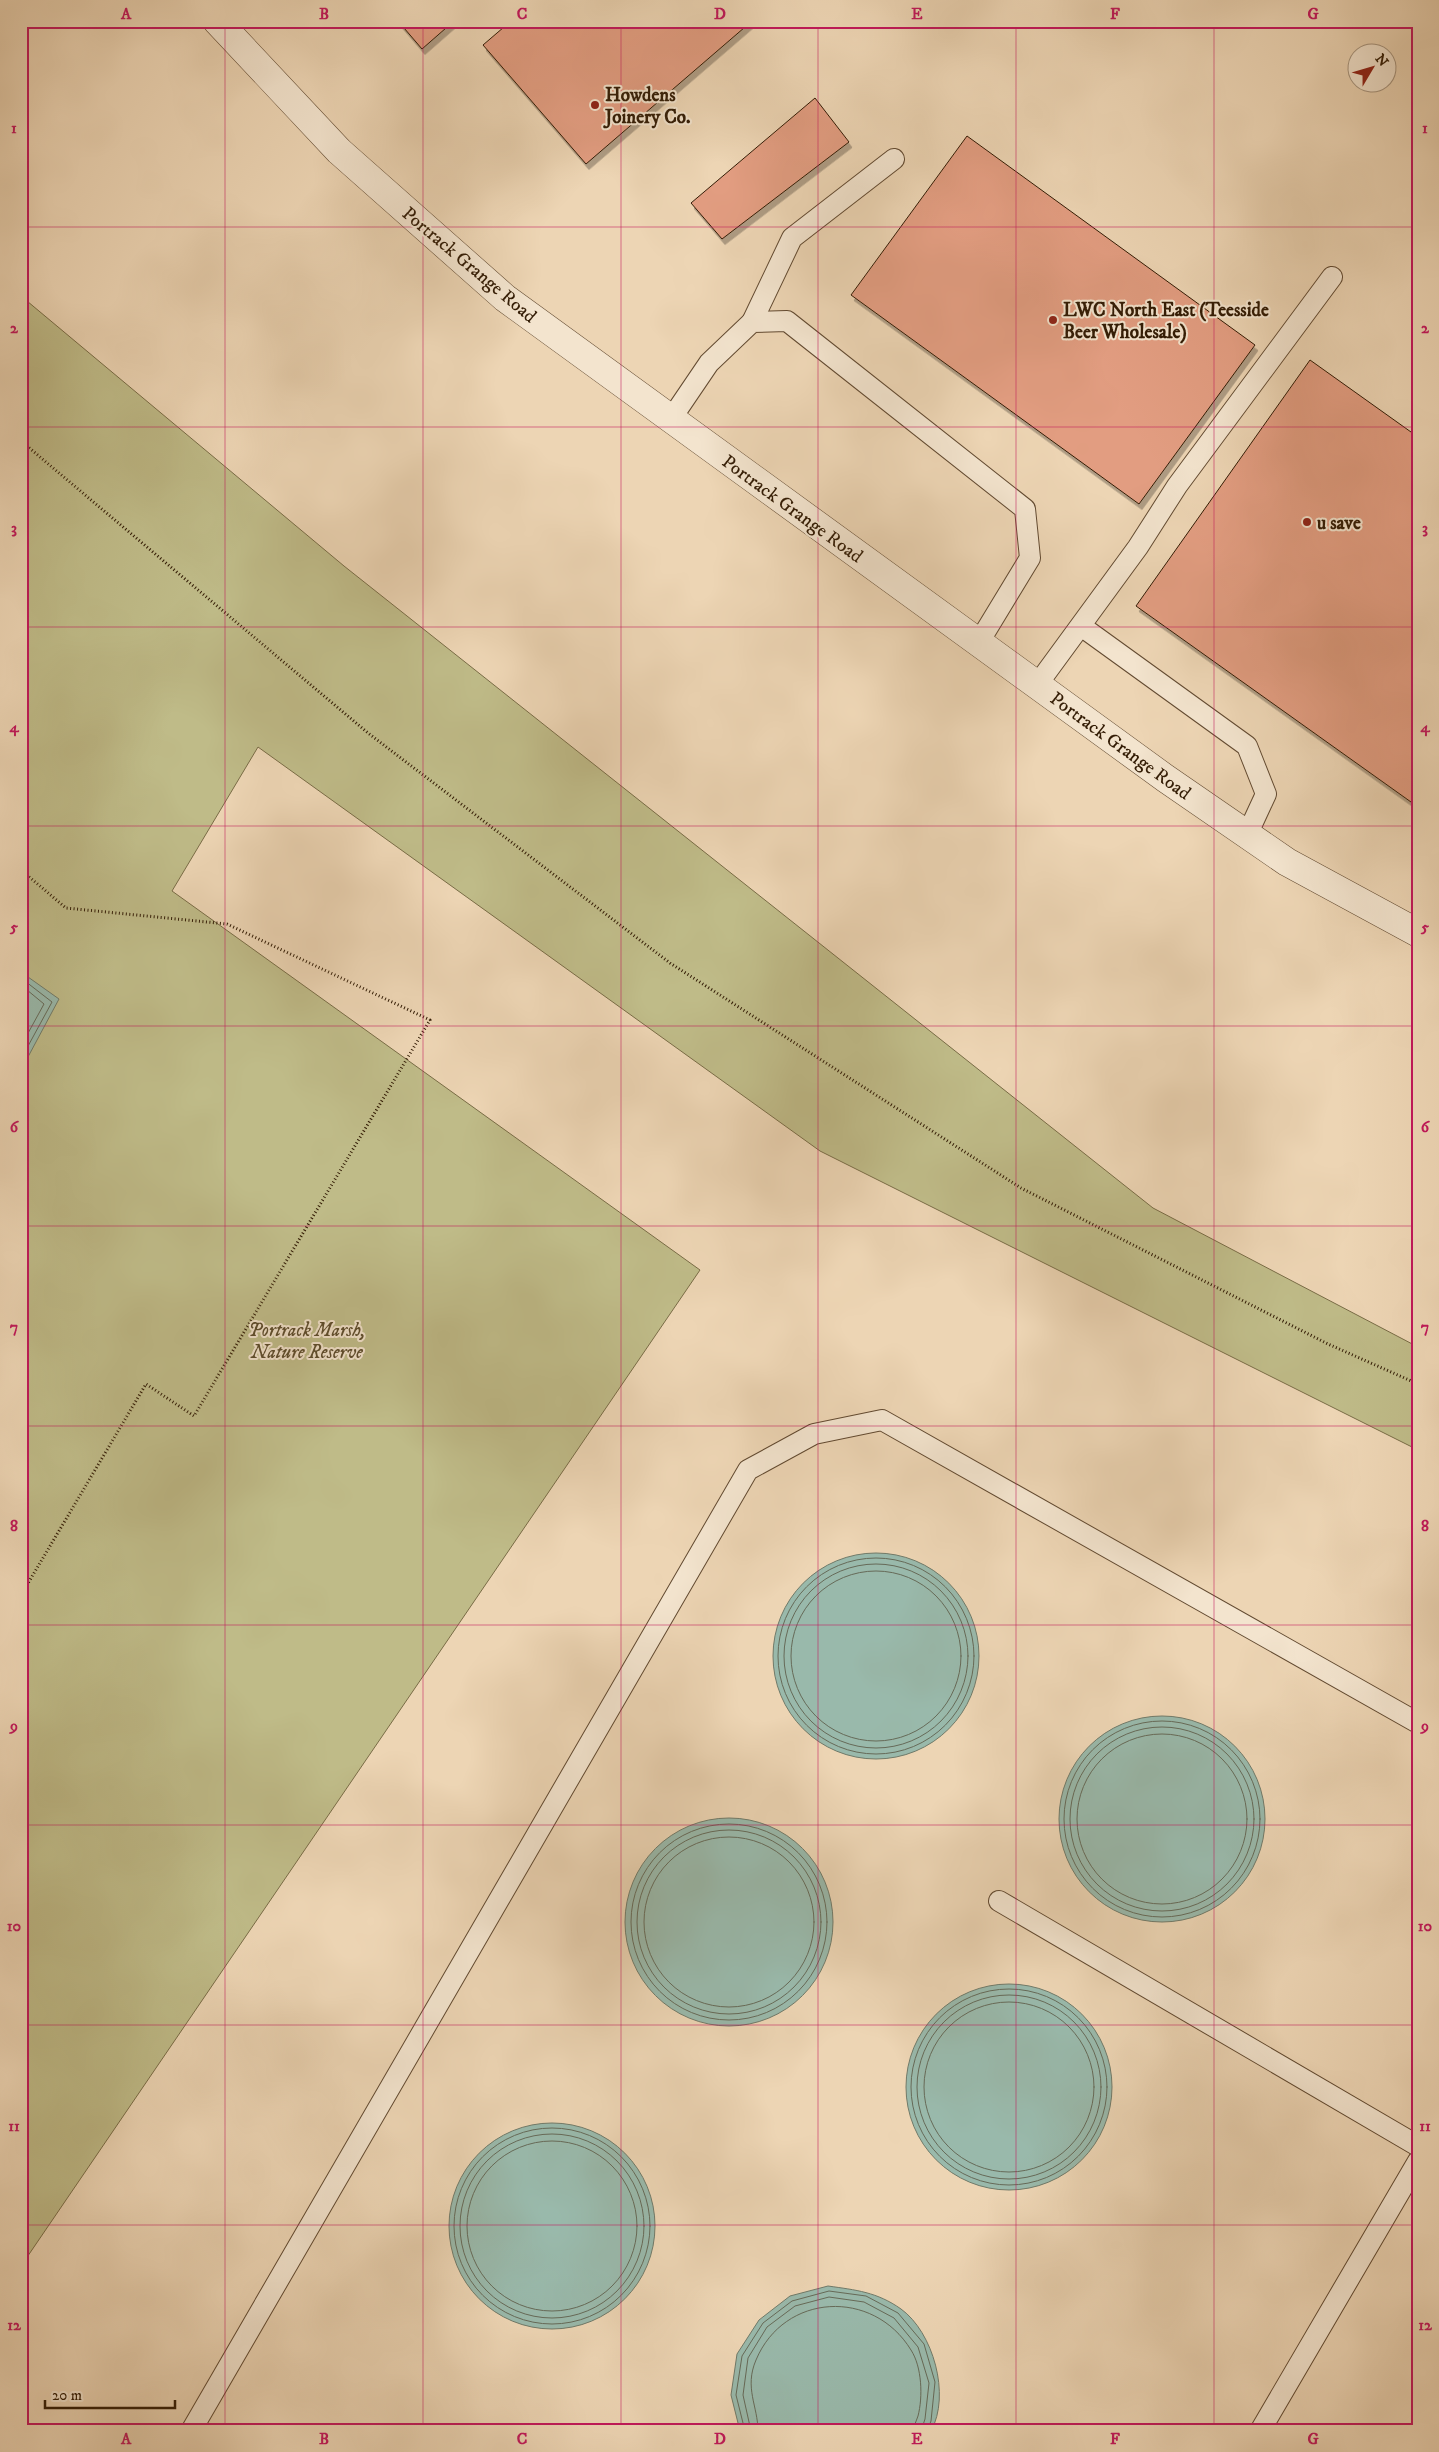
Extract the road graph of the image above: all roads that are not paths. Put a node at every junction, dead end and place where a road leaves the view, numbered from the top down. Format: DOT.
graph roads {
  1 [pos="217,21"];
  2 [pos="894,159"];
  3 [pos="1332,277"];
  4 [pos="752,322"];
  5 [pos="671,419"];
  6 [pos="1081,626"];
  7 [pos="979,642"];
  8 [pos="1037,685"];
  9 [pos="1247,835"];
  10 [pos="1418,933"];
  11 [pos="1418,1723"];
  12 [pos="999,1900"];
  13 [pos="1418,2146"];
  14 [pos="1418,2161"];
  15 [pos="191,2431"];
  16 [pos="1260,2431"];
  1 -- 5 [label="street, Portrack Grange Road"];
  2 -- 4 [label="lane"];
  3 -- 6 [label="lane"];
  4 -- 5 [label="lane"];
  4 -- 7 [label="lane"];
  5 -- 7 [label="street, Portrack Grange Road"];
  6 -- 8 [label="lane"];
  6 -- 9 [label="lane"];
  7 -- 8 [label="street, Portrack Grange Road"];
  8 -- 9 [label="street, Portrack Grange Road"];
  9 -- 10 [label="street, Portrack Grange Road"];
  11 -- 15 [label="lane"];
  12 -- 13 [label="lane"];
  14 -- 16 [label="lane"];
}
